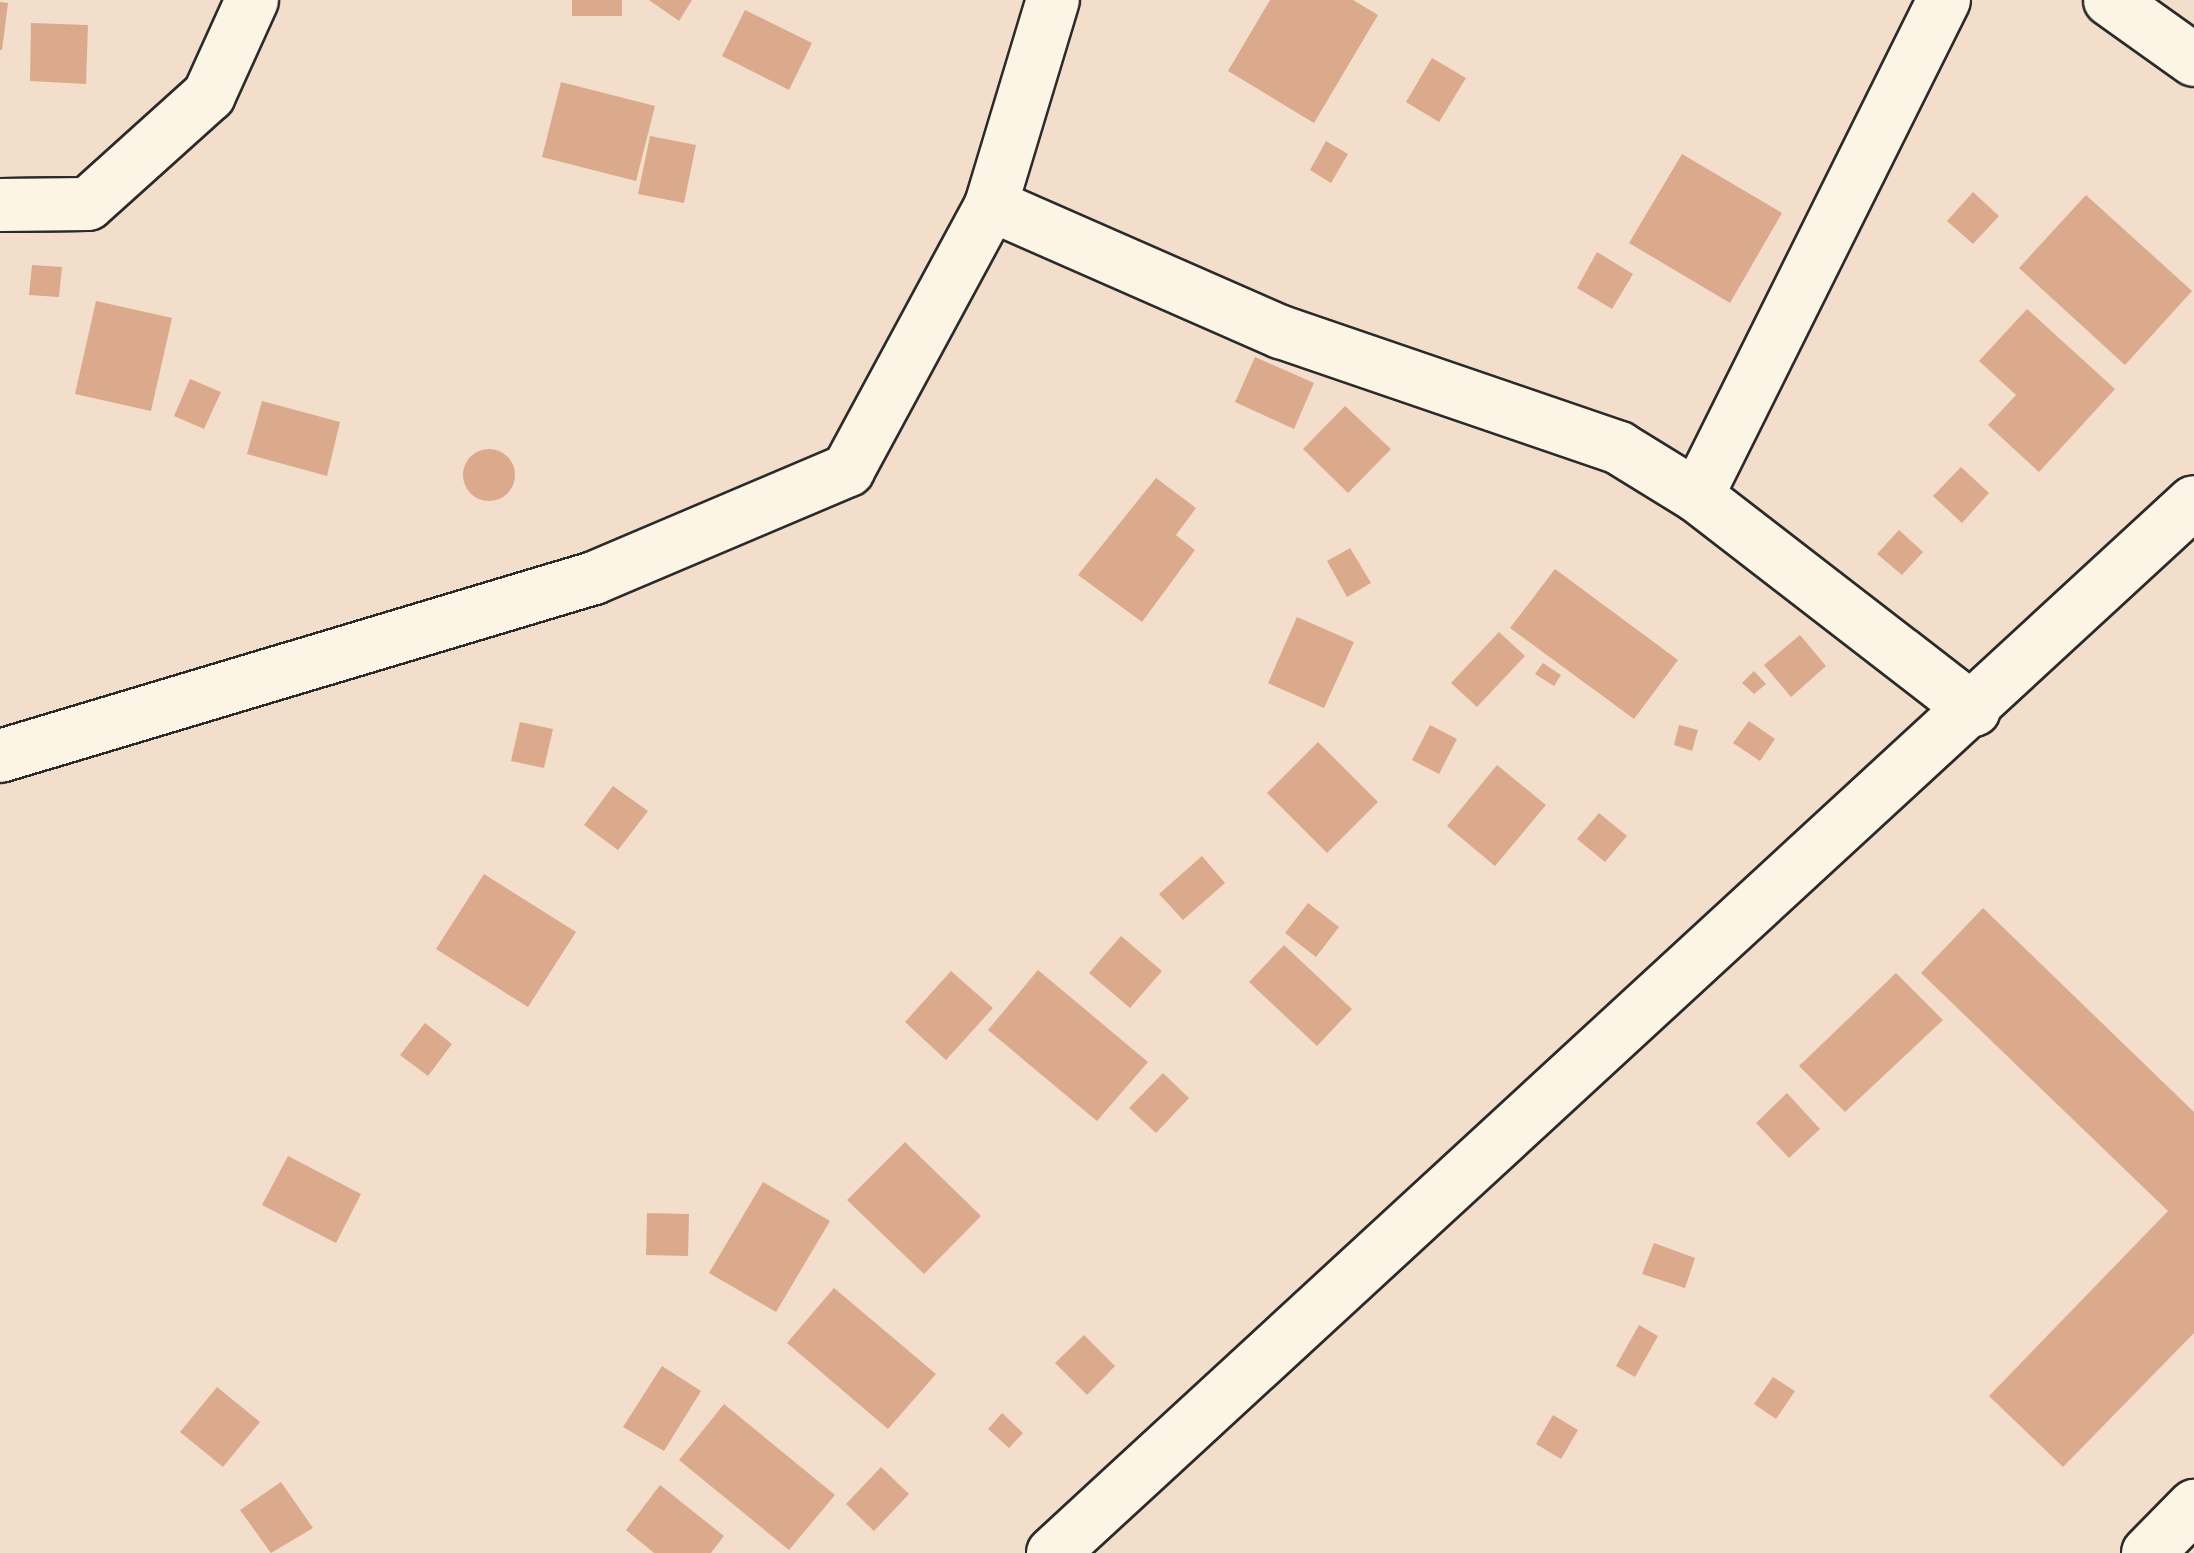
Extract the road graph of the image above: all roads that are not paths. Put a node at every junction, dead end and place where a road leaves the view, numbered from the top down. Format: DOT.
graph roads {
  1 [pos="252,0"];
  2 [pos="1053,0"];
  3 [pos="1944,0"];
  4 [pos="2110,0"];
  5 [pos="2194,60"];
  6 [pos="0,205"];
  7 [pos="991,205"];
  8 [pos="1698,496"];
  9 [pos="2194,502"];
  10 [pos="1974,710"];
  11 [pos="0,756"];
  12 [pos="2194,1506"];
  13 [pos="1053,1553"];
  14 [pos="2148,1553"];
  1 -- 6 [label="street"];
  2 -- 7 [label="street"];
  3 -- 8 [label="street"];
  4 -- 5 [label="street"];
  7 -- 8 [label="street"];
  7 -- 11 [label="street"];
  8 -- 10 [label="street"];
  9 -- 10 [label="street"];
  10 -- 13 [label="street"];
  12 -- 14 [label="street"];
}
